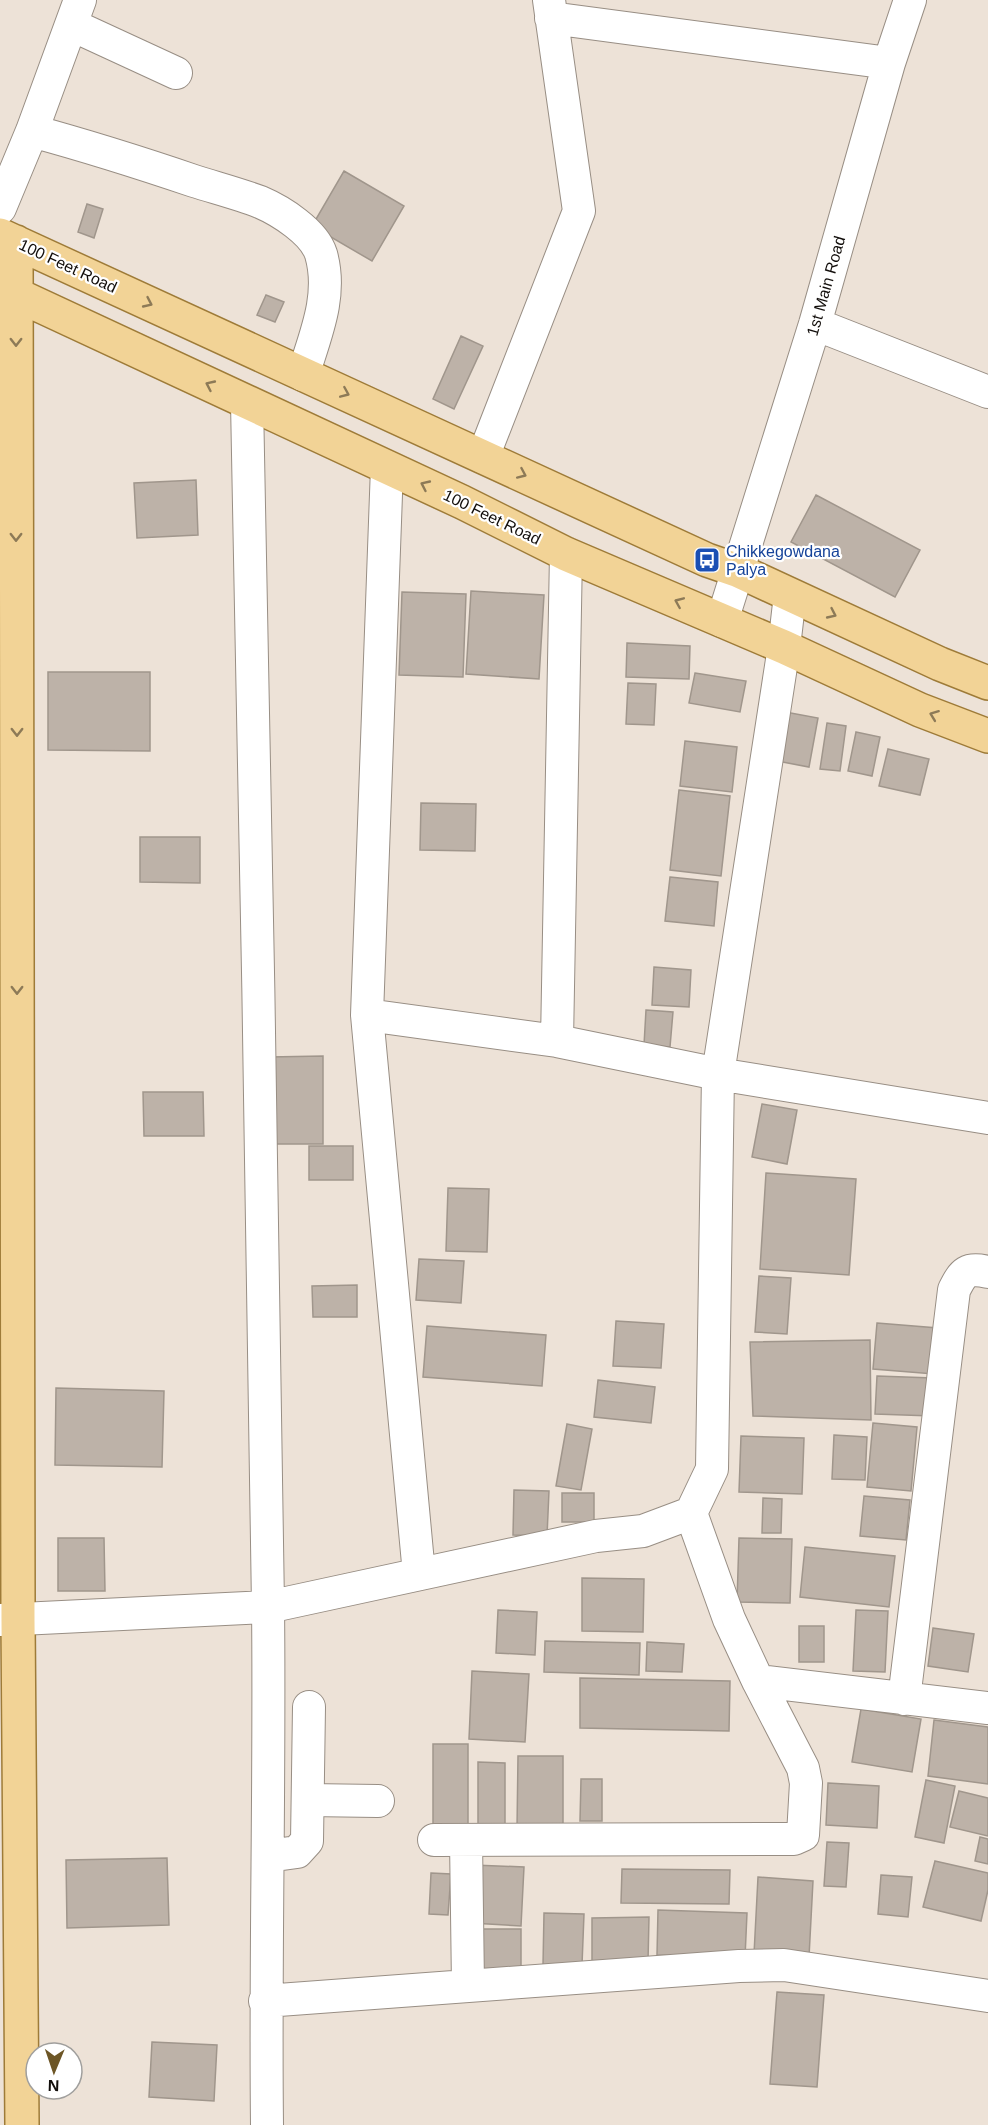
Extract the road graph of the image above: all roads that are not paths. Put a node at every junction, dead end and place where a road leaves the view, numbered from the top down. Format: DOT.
graph roads {
  1 [pos="910,0"];
  2 [pos="550,9"];
  3 [pos="76,12"];
  4 [pos="889,63"];
  5 [pos="176,73"];
  6 [pos="32,131"];
  7 [pos="0,207"];
  8 [pos="8,238"];
  9 [pos="8,291"];
  10 [pos="815,324"];
  11 [pos="303,375"];
  12 [pos="988,392"];
  13 [pos="248,402"];
  14 [pos="483,457"];
  15 [pos="387,467"];
  16 [pos="566,554"];
  17 [pos="739,570"];
  18 [pos="790,594"];
  19 [pos="722,621"];
  20 [pos="784,647"];
  21 [pos="988,683"];
  22 [pos="988,736"];
  23 [pos="9,957"];
  24 [pos="367,1016"];
  25 [pos="557,1041"];
  26 [pos="718,1074"];
  27 [pos="988,1118"];
  28 [pos="988,1272"];
  29 [pos="691,1513"];
  30 [pos="419,1574"];
  31 [pos="268,1607"];
  32 [pos="9,1621"];
  33 [pos="758,1681"];
  34 [pos="904,1699"];
  35 [pos="309,1707"];
  36 [pos="988,1708"];
  37 [pos="308,1800"];
  38 [pos="378,1802"];
  39 [pos="434,1840"];
  40 [pos="466,1840"];
  41 [pos="268,1856"];
  42 [pos="468,1986"];
  43 [pos="988,1996"];
  44 [pos="265,2001"];
  45 [pos="22,2125"];
  46 [pos="267,2125"];
  1 -- 4 [label="street, 1st Main Road"];
  2 -- 4 [label="street"];
  2 -- 14 [label="street"];
  3 -- 5 [label="street"];
  3 -- 6 [label="street"];
  4 -- 10 [label="street, 1st Main Road"];
  6 -- 7 [label="street"];
  6 -- 11 [label="street"];
  8 -- 9 [label="main road"];
  8 -- 11 [label="main road, 100 Feet Road, one-way"];
  13 -- 9 [label="main road, 100 Feet Road, one-way"];
  9 -- 23 [label="main road, one-way"];
  10 -- 12 [label="street"];
  10 -- 17 [label="street, 1st Main Road"];
  11 -- 14 [label="main road, 100 Feet Road, one-way"];
  13 -- 15 [label="main road, 100 Feet Road"];
  13 -- 31 [label="street"];
  14 -- 17 [label="main road, 100 Feet Road, one-way"];
  16 -- 15 [label="main road, 100 Feet Road, one-way"];
  15 -- 24 [label="street"];
  19 -- 16 [label="main road, 100 Feet Road, one-way"];
  16 -- 25 [label="street"];
  17 -- 18 [label="main road, 100 Feet Road"];
  17 -- 19 [label="street, 1st Main Road"];
  18 -- 20 [label="street"];
  18 -- 21 [label="main road, 100 Feet Road, one-way"];
  19 -- 20 [label="main road, 100 Feet Road"];
  22 -- 20 [label="main road, 100 Feet Road, one-way"];
  20 -- 26 [label="street"];
  23 -- 32 [label="main road, one-way"];
  24 -- 25 [label="street"];
  24 -- 30 [label="street"];
  25 -- 26 [label="street"];
  26 -- 27 [label="street"];
  26 -- 29 [label="street"];
  28 -- 34 [label="street"];
  29 -- 30 [label="street"];
  29 -- 33 [label="street"];
  30 -- 31 [label="street"];
  31 -- 32 [label="street"];
  31 -- 41 [label="street"];
  32 -- 45 [label="main road"];
  33 -- 34 [label="street"];
  33 -- 40 [label="street"];
  34 -- 36 [label="street"];
  35 -- 37 [label="street"];
  37 -- 38 [label="street"];
  37 -- 41 [label="street"];
  39 -- 40 [label="street"];
  40 -- 42 [label="street"];
  41 -- 44 [label="street"];
  42 -- 43 [label="street"];
  42 -- 44 [label="street"];
  44 -- 46 [label="street"];
}
